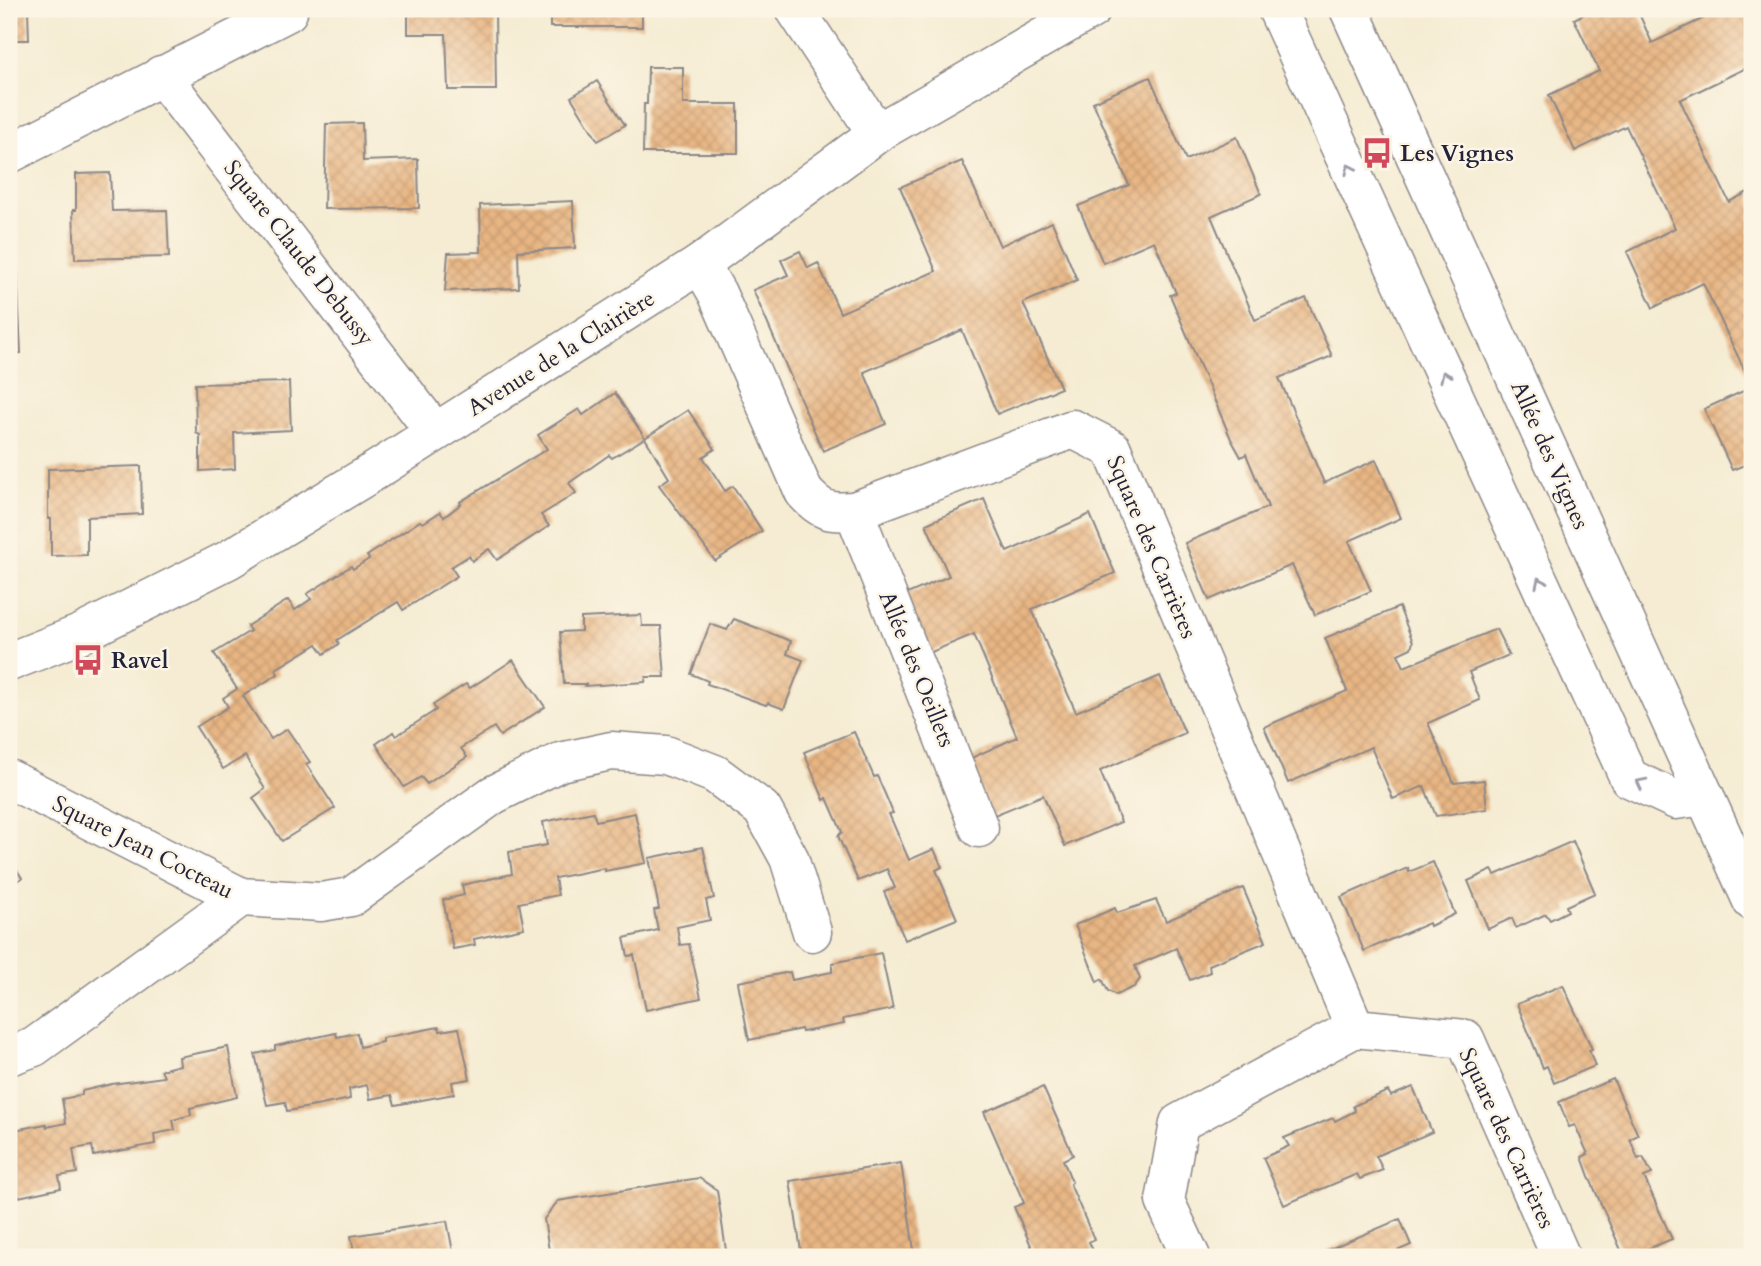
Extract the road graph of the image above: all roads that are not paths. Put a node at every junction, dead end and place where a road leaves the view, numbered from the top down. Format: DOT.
graph roads {
  1 [pos="795,9"];
  2 [pos="1092,9"];
  3 [pos="1277,9"];
  4 [pos="1349,9"];
  5 [pos="288,12"];
  6 [pos="161,75"];
  7 [pos="879,132"];
  8 [pos="9,154"];
  9 [pos="700,264"];
  10 [pos="435,432"];
  11 [pos="854,511"];
  12 [pos="9,662"];
  13 [pos="9,779"];
  14 [pos="1705,796"];
  15 [pos="979,828"];
  16 [pos="242,897"];
  17 [pos="1752,901"];
  18 [pos="812,932"];
  19 [pos="1355,1028"];
  20 [pos="9,1056"];
  21 [pos="1191,1257"];
  22 [pos="1561,1257"];
  1 -- 7 [label="street"];
  2 -- 7 [label="street, Avenue de la Clairière"];
  14 -- 3 [label="street, one-way"];
  4 -- 14 [label="street, Allée des Vignes"];
  5 -- 6 [label="street"];
  6 -- 8 [label="street"];
  6 -- 10 [label="street, Square Claude Debussy"];
  7 -- 9 [label="street, Avenue de la Clairière"];
  9 -- 10 [label="street, Avenue de la Clairière"];
  9 -- 11 [label="street, Square des Carrières"];
  10 -- 12 [label="street, Avenue de la Clairière"];
  11 -- 15 [label="street, Allée des Oeillets"];
  11 -- 19 [label="street, Square des Carrières"];
  13 -- 16 [label="street, Square Jean Cocteau"];
  14 -- 17 [label="street, Allée des Vignes"];
  16 -- 18 [label="street, Square Jean Cocteau"];
  16 -- 20 [label="street"];
  19 -- 21 [label="street"];
  19 -- 22 [label="street, Square des Carrières"];
}
